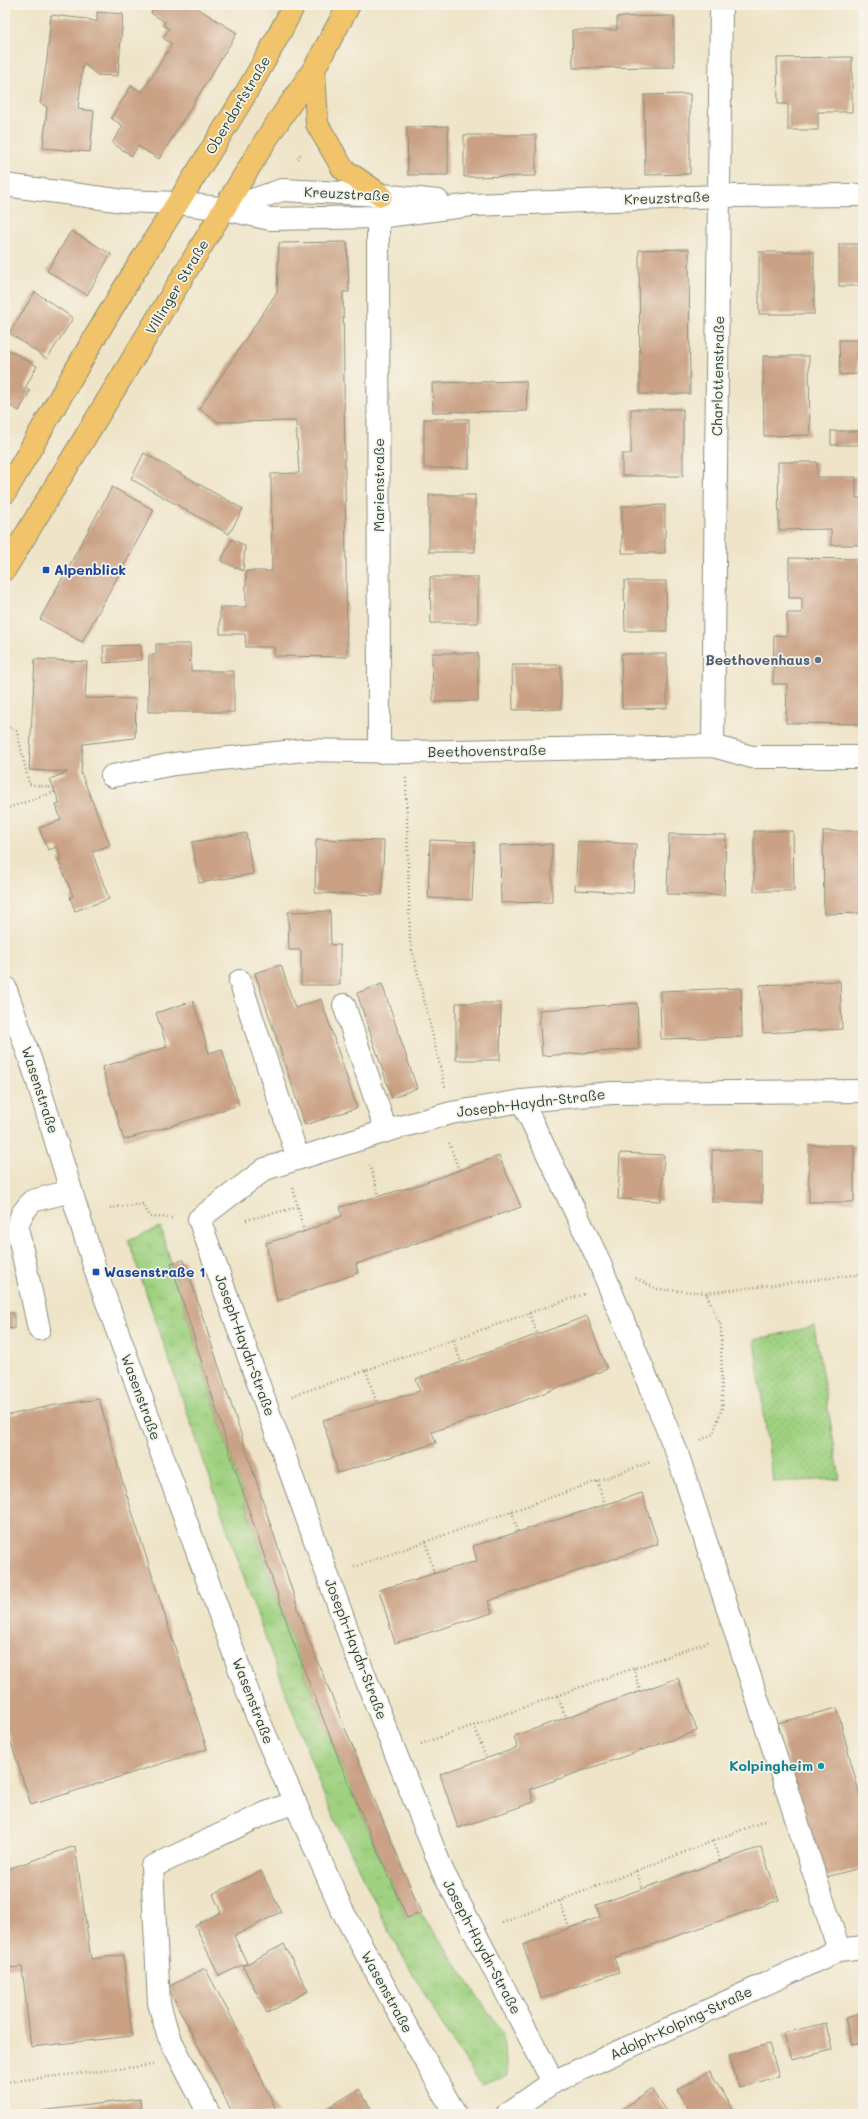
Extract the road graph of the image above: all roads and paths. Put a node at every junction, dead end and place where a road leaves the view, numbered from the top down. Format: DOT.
graph roads {
  1 [pos="294,5"];
  2 [pos="349,5"];
  3 [pos="721,5"];
  4 [pos="314,69"];
  5 [pos="5,185"];
  6 [pos="382,195"];
  7 [pos="863,195"];
  8 [pos="720,196"];
  9 [pos="178,203"];
  10 [pos="472,205"];
  11 [pos="225,210"];
  12 [pos="378,217"];
  13 [pos="5,493"];
  14 [pos="5,569"];
  15 [pos="5,726"];
  16 [pos="713,746"];
  17 [pos="379,752"];
  18 [pos="406,752"];
  19 [pos="863,757"];
  20 [pos="112,776"];
  21 [pos="5,809"];
  22 [pos="240,981"];
  23 [pos="5,987"];
  24 [pos="344,1004"];
  25 [pos="863,1091"];
  26 [pos="522,1101"];
  27 [pos="451,1113"];
  28 [pos="386,1131"];
  29 [pos="362,1138"];
  30 [pos="292,1160"];
  31 [pos="72,1191"];
  32 [pos="380,1196"];
  33 [pos="298,1207"];
  34 [pos="110,1208"];
  35 [pos="13,1218"];
  36 [pos="201,1225"];
  37 [pos="304,1232"];
  38 [pos="598,1258"];
  39 [pos="863,1274"];
  40 [pos="608,1285"];
  41 [pos="706,1293"];
  42 [pos="530,1313"];
  43 [pos="39,1329"];
  44 [pos="537,1334"];
  45 [pos="453,1340"];
  46 [pos="461,1362"];
  47 [pos="366,1370"];
  48 [pos="377,1404"];
  49 [pos="266,1405"];
  50 [pos="677,1453"];
  51 [pos="597,1481"];
  52 [pos="605,1504"];
  53 [pos="512,1511"];
  54 [pos="518,1532"];
  55 [pos="426,1542"];
  56 [pos="434,1574"];
  57 [pos="328,1576"];
  58 [pos="735,1632"];
  59 [pos="634,1668"];
  60 [pos="640,1692"];
  61 [pos="556,1696"];
  62 [pos="566,1718"];
  63 [pos="474,1725"];
  64 [pos="396,1753"];
  65 [pos="486,1758"];
  66 [pos="295,1802"];
  67 [pos="793,1810"];
  68 [pos="713,1841"];
  69 [pos="720,1862"];
  70 [pos="636,1871"];
  71 [pos="643,1889"];
  72 [pos="560,1901"];
  73 [pos="569,1928"];
  74 [pos="475,1934"];
  75 [pos="863,1947"];
  76 [pos="838,1950"];
  77 [pos="182,2061"];
  78 [pos="5,2082"];
  79 [pos="552,2082"];
  80 [pos="209,2114"];
  81 [pos="455,2114"];
  82 [pos="507,2114"];
  1 -- 9 [label="main road, Oberdorfstraße"];
  2 -- 4 [label="main road, Villinger Straße"];
  3 -- 8 [label="street, Charlottenstraße"];
  4 -- 6 [label="main road"];
  4 -- 11 [label="main road, Villinger Straße"];
  5 -- 9 [label="street, Kreuzstraße"];
  6 -- 10 [label="street, Kreuzstraße"];
  6 -- 11 [label="street, Kreuzstraße"];
  7 -- 8 [label="street, Kreuzstraße"];
  8 -- 10 [label="street, Kreuzstraße"];
  8 -- 16 [label="street, Charlottenstraße"];
  9 -- 11 [label="street, Kreuzstraße"];
  9 -- 13 [label="main road"];
  10 -- 12 [label="street, Kreuzstraße"];
  11 -- 12 [label="street, Kreuzstraße"];
  11 -- 14 [label="main road, Villinger Straße"];
  12 -- 17 [label="street, Marienstraße"];
  15 -- 21 [label="path"];
  16 -- 18 [label="street, Beethovenstraße"];
  16 -- 19 [label="street, Beethovenstraße"];
  17 -- 18 [label="street, Beethovenstraße"];
  17 -- 20 [label="street, Beethovenstraße"];
  18 -- 27 [label="path"];
  22 -- 30 [label="street"];
  23 -- 31 [label="street, Wasenstraße"];
  24 -- 28 [label="street"];
  25 -- 26 [label="street, Joseph-Haydn-Straße"];
  26 -- 27 [label="street, Joseph-Haydn-Straße"];
  26 -- 38 [label="street"];
  27 -- 28 [label="street, Joseph-Haydn-Straße"];
  28 -- 29 [label="street, Joseph-Haydn-Straße"];
  29 -- 30 [label="street, Joseph-Haydn-Straße"];
  29 -- 32 [label="path"];
  30 -- 33 [label="path"];
  30 -- 36 [label="street, Joseph-Haydn-Straße"];
  31 -- 35 [label="street"];
  31 -- 66 [label="street, Wasenstraße"];
  33 -- 36 [label="path"];
  33 -- 37 [label="path"];
  34 -- 36 [label="path"];
  35 -- 43 [label="street"];
  36 -- 49 [label="street, Joseph-Haydn-Straße"];
  38 -- 40 [label="street"];
  38 -- 41 [label="path"];
  39 -- 41 [label="path"];
  40 -- 42 [label="path"];
  40 -- 50 [label="street"];
  41 -- 50 [label="path"];
  42 -- 44 [label="path"];
  42 -- 45 [label="path"];
  45 -- 46 [label="path"];
  45 -- 47 [label="path"];
  47 -- 48 [label="path"];
  47 -- 49 [label="path"];
  49 -- 57 [label="street, Joseph-Haydn-Straße"];
  50 -- 51 [label="path"];
  50 -- 58 [label="street"];
  51 -- 52 [label="path"];
  51 -- 53 [label="path"];
  53 -- 54 [label="path"];
  53 -- 55 [label="path"];
  55 -- 56 [label="path"];
  55 -- 57 [label="path"];
  57 -- 64 [label="street, Joseph-Haydn-Straße"];
  58 -- 59 [label="path"];
  58 -- 67 [label="street"];
  59 -- 60 [label="path"];
  59 -- 61 [label="path"];
  61 -- 62 [label="path"];
  61 -- 63 [label="path"];
  63 -- 64 [label="path"];
  63 -- 65 [label="path"];
  64 -- 74 [label="street, Joseph-Haydn-Straße"];
  66 -- 77 [label="street"];
  66 -- 81 [label="street, Wasenstraße"];
  67 -- 68 [label="path"];
  67 -- 76 [label="street"];
  68 -- 69 [label="path"];
  68 -- 70 [label="path"];
  70 -- 71 [label="path"];
  70 -- 72 [label="path"];
  72 -- 73 [label="path"];
  72 -- 74 [label="path"];
  74 -- 79 [label="street, Joseph-Haydn-Straße"];
  75 -- 76 [label="street, Adolph-Kolping-Straße"];
  76 -- 79 [label="street, Adolph-Kolping-Straße"];
  77 -- 78 [label="path"];
  77 -- 80 [label="street"];
  79 -- 82 [label="street, Adolph-Kolping-Straße"];
}
